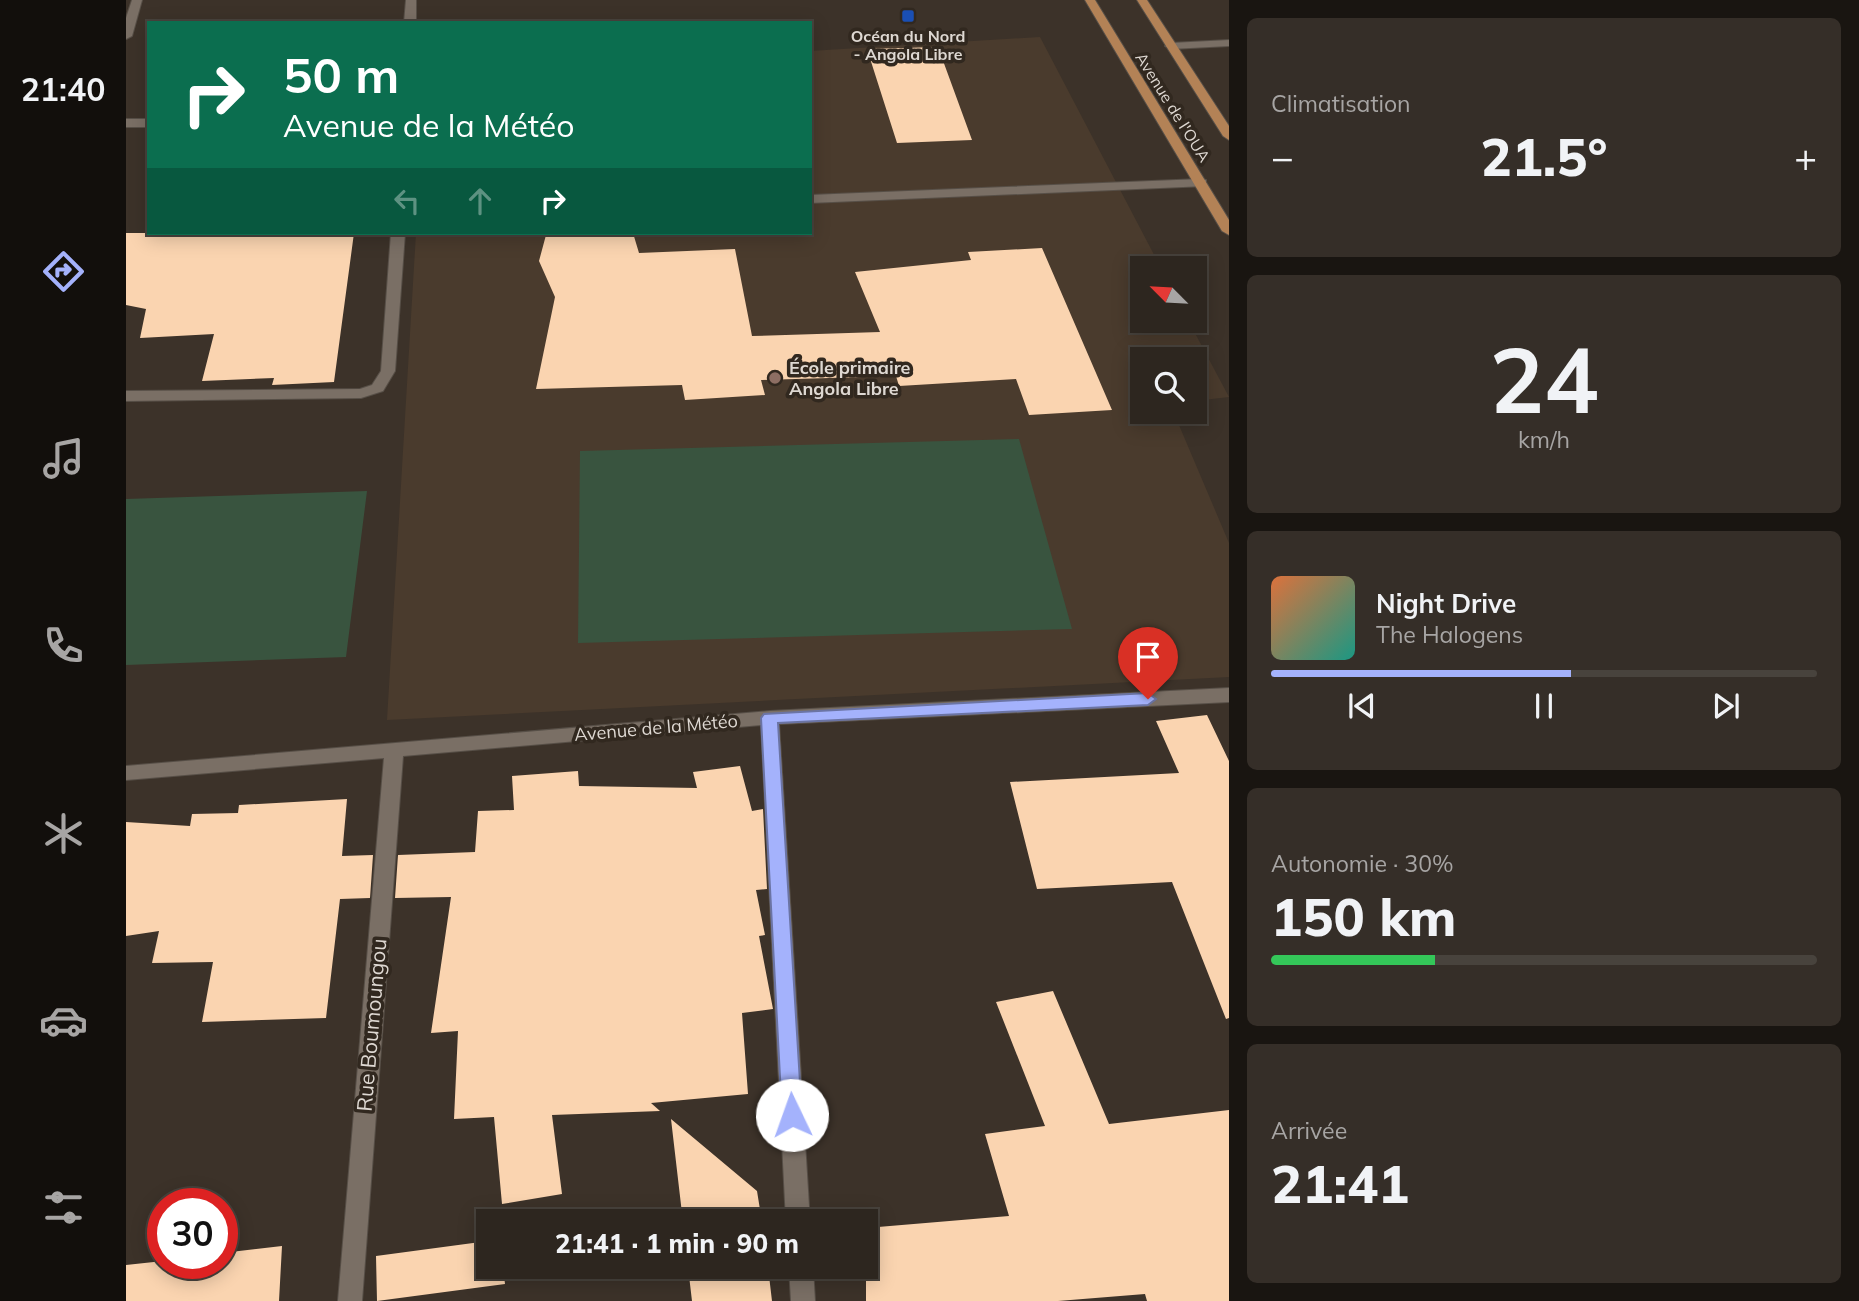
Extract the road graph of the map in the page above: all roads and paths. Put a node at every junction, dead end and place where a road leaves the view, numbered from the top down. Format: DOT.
graph roads {
  1 [pos="137,0"];
  2 [pos="411,0"];
  3 [pos="1090,0"];
  4 [pos="1142,0"];
  5 [pos="410,21"];
  6 [pos="126,36"];
  7 [pos="1229,43"];
  8 [pos="1171,46"];
  9 [pos="147,123"];
  10 [pos="126,124"];
  11 [pos="1227,128"];
  12 [pos="1201,183"];
  13 [pos="812,199"];
  14 [pos="1229,231"];
  15 [pos="398,235"];
  16 [pos="126,396"];
  17 [pos="1229,695"];
  18 [pos="770,718"];
  19 [pos="394,750"];
  20 [pos="126,773"];
  21 [pos="797,1209"];
  22 [pos="802,1279"];
  23 [pos="349,1301"];
  24 [pos="803,1301"];
  1 -- 6 [label="street"];
  2 -- 5 [label="street"];
  3 -- 12 [label="main road, Avenue de l'OUA"];
  4 -- 8 [label="main road, Avenue de l'OUA"];
  7 -- 8 [label="street"];
  8 -- 11 [label="main road, Avenue de l'OUA"];
  9 -- 10 [label="street"];
  12 -- 13 [label="street"];
  12 -- 14 [label="main road, Avenue de l'OUA"];
  15 -- 16 [label="street"];
  17 -- 18 [label="street, Avenue de la Météo"];
  18 -- 19 [label="street, Avenue de la Météo"];
  18 -- 21 [label="street"];
  19 -- 20 [label="street, Avenue de la Météo"];
  19 -- 23 [label="street, Rue Boumoungou"];
  22 -- 24 [label="street"];
}
